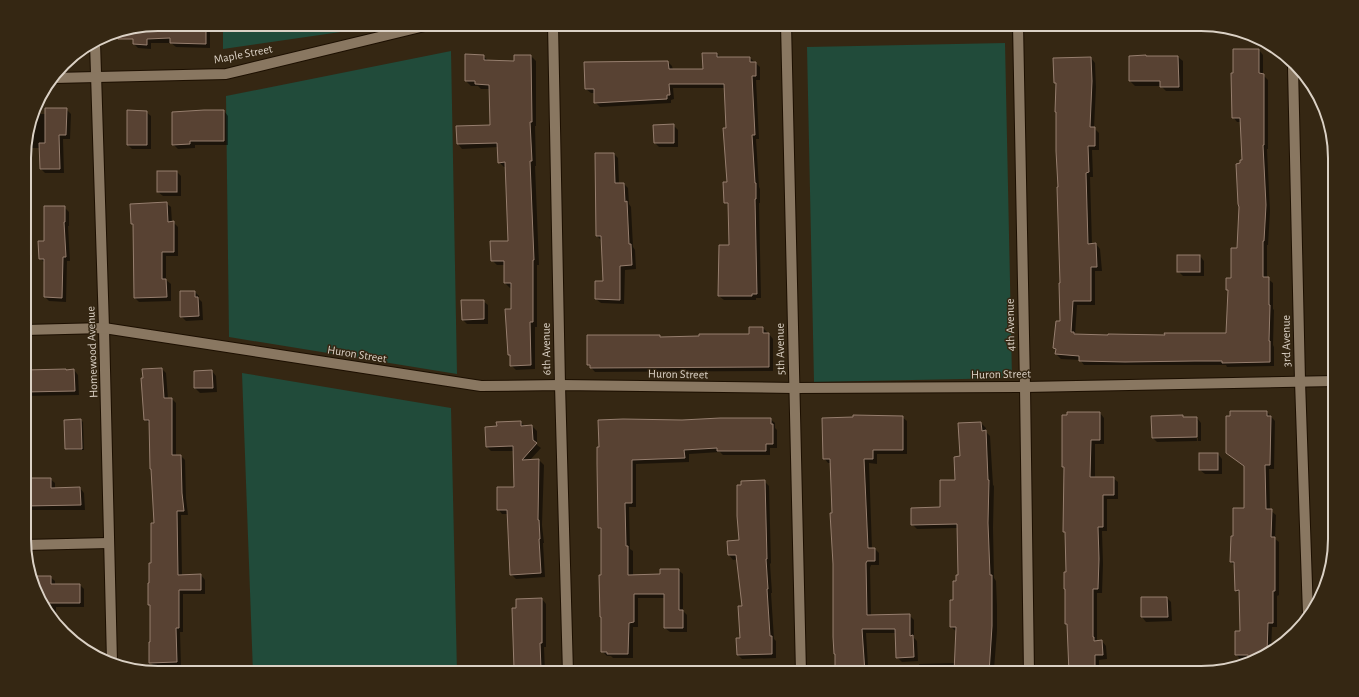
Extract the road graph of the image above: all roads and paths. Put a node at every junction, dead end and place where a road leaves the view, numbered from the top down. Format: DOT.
graph roads {
  1 [pos="405,31"];
  2 [pos="553,31"];
  3 [pos="786,31"];
  4 [pos="1018,31"];
  5 [pos="95,48"];
  6 [pos="1293,70"];
  7 [pos="95,77"];
  8 [pos="60,78"];
  9 [pos="104,328"];
  10 [pos="31,330"];
  11 [pos="1300,381"];
  12 [pos="1328,381"];
  13 [pos="560,384"];
  14 [pos="1025,387"];
  15 [pos="794,388"];
  16 [pos="109,543"];
  17 [pos="31,545"];
  18 [pos="1308,608"];
  19 [pos="112,657"];
  20 [pos="568,666"];
  21 [pos="801,666"];
  22 [pos="1029,666"];
  1 -- 7 [label="street, Maple Street"];
  2 -- 13 [label="street, 6th Avenue"];
  3 -- 15 [label="street, 5th Avenue"];
  4 -- 14 [label="street, 4th Avenue"];
  5 -- 7 [label="street, Homewood Avenue"];
  6 -- 11 [label="street, 3rd Avenue"];
  7 -- 8 [label="street, Maple Street"];
  7 -- 9 [label="street, Homewood Avenue"];
  9 -- 10 [label="street, Huron Street"];
  9 -- 13 [label="street, Huron Street"];
  9 -- 16 [label="street, Homewood Avenue"];
  11 -- 12 [label="street, Huron Street"];
  11 -- 14 [label="street, Huron Street"];
  11 -- 18 [label="street, 3rd Avenue"];
  13 -- 15 [label="street, Huron Street"];
  13 -- 20 [label="street, 6th Avenue"];
  14 -- 15 [label="street, Huron Street"];
  14 -- 22 [label="street, 4th Avenue"];
  15 -- 21 [label="street, 5th Avenue"];
  16 -- 17 [label="street"];
  16 -- 19 [label="street, Homewood Avenue"];
}
